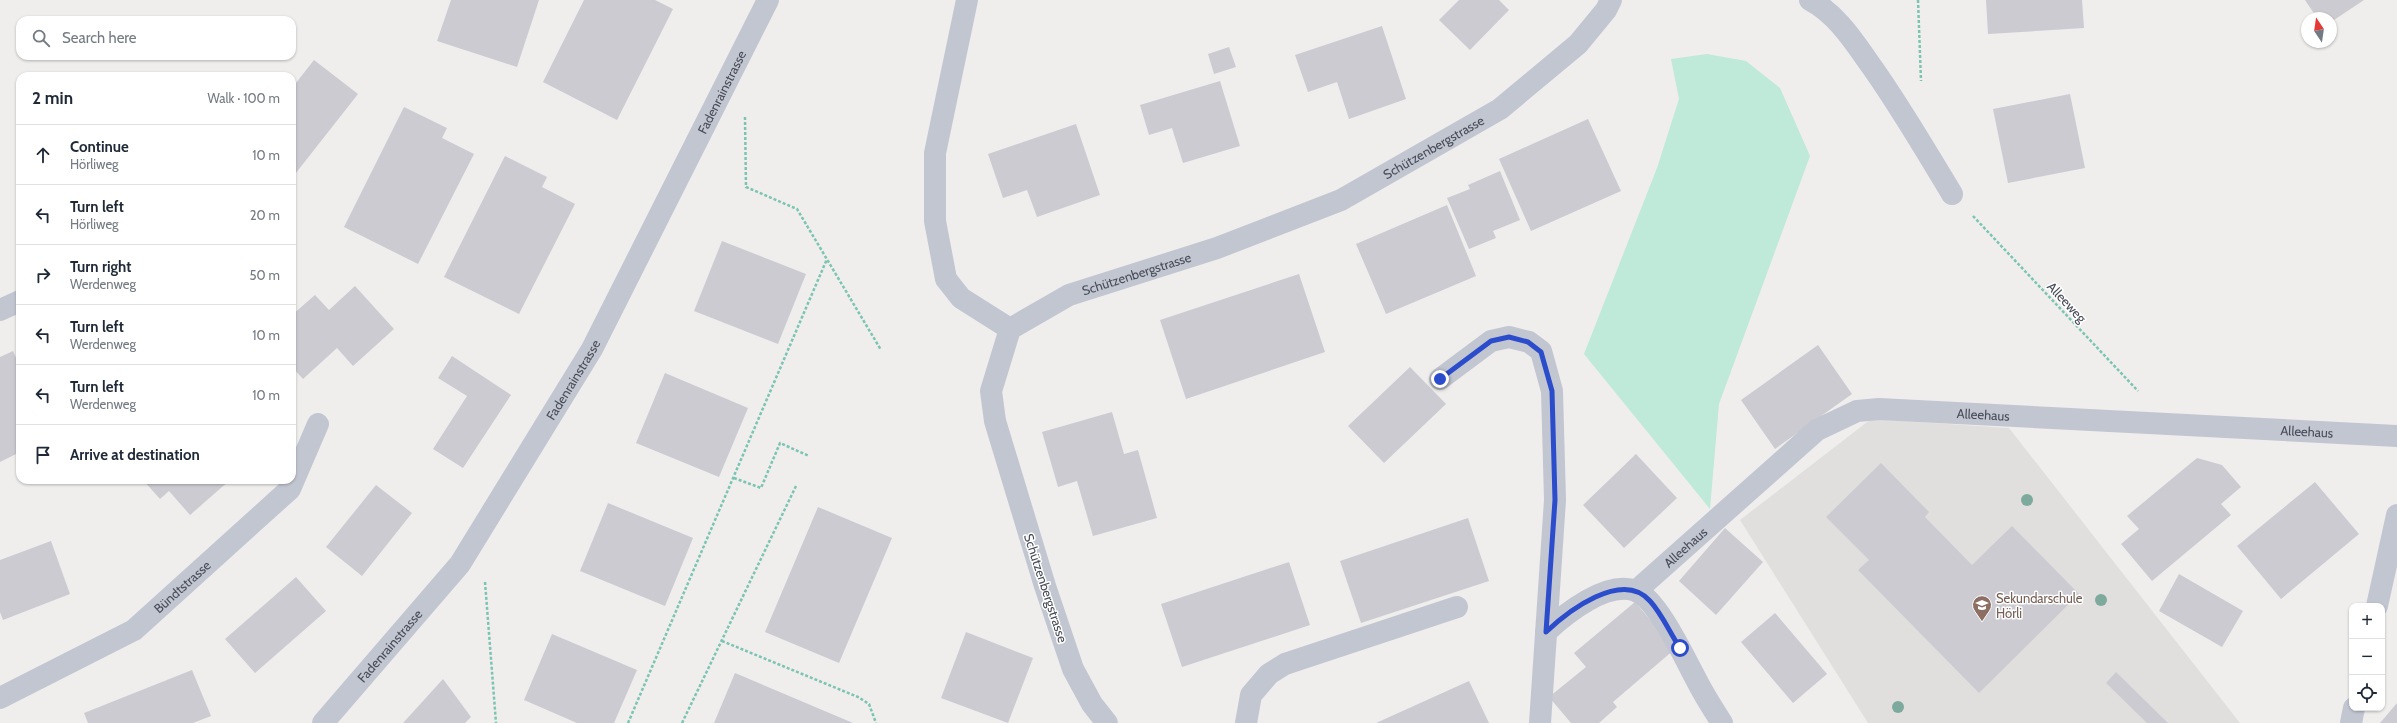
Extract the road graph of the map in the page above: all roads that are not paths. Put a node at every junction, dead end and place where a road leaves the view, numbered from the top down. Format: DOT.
graph roads {
  1 [pos="768,0"];
  2 [pos="966,0"];
  3 [pos="1611,0"];
  4 [pos="1810,0"];
  5 [pos="1952,194"];
  6 [pos="16,303"];
  7 [pos="0,310"];
  8 [pos="1010,329"];
  9 [pos="1440,379"];
  10 [pos="318,424"];
  11 [pos="2397,436"];
  12 [pos="296,475"];
  13 [pos="292,484"];
  14 [pos="2397,515"];
  15 [pos="1636,591"];
  16 [pos="2378,603"];
  17 [pos="1457,607"];
  18 [pos="1546,632"];
  19 [pos="0,698"];
  20 [pos="2353,711"];
  21 [pos="323,723"];
  22 [pos="1108,723"];
  23 [pos="1246,723"];
  24 [pos="1540,723"];
  25 [pos="1722,723"];
  26 [pos="2351,723"];
  1 -- 21 [label="street, Fadenrainstrasse"];
  2 -- 8 [label="street"];
  3 -- 8 [label="street, Schützenbergstrasse"];
  4 -- 5 [label="street"];
  6 -- 7 [label="street"];
  8 -- 22 [label="street, Schützenbergstrasse"];
  9 -- 18 [label="street"];
  10 -- 12 [label="street, Bündtstrasse"];
  11 -- 15 [label="street, Alleehaus"];
  13 -- 19 [label="street, Bündtstrasse"];
  14 -- 16 [label="street"];
  15 -- 18 [label="street"];
  15 -- 25 [label="street"];
  17 -- 23 [label="street"];
  18 -- 24 [label="street"];
  20 -- 26 [label="street"];
}
